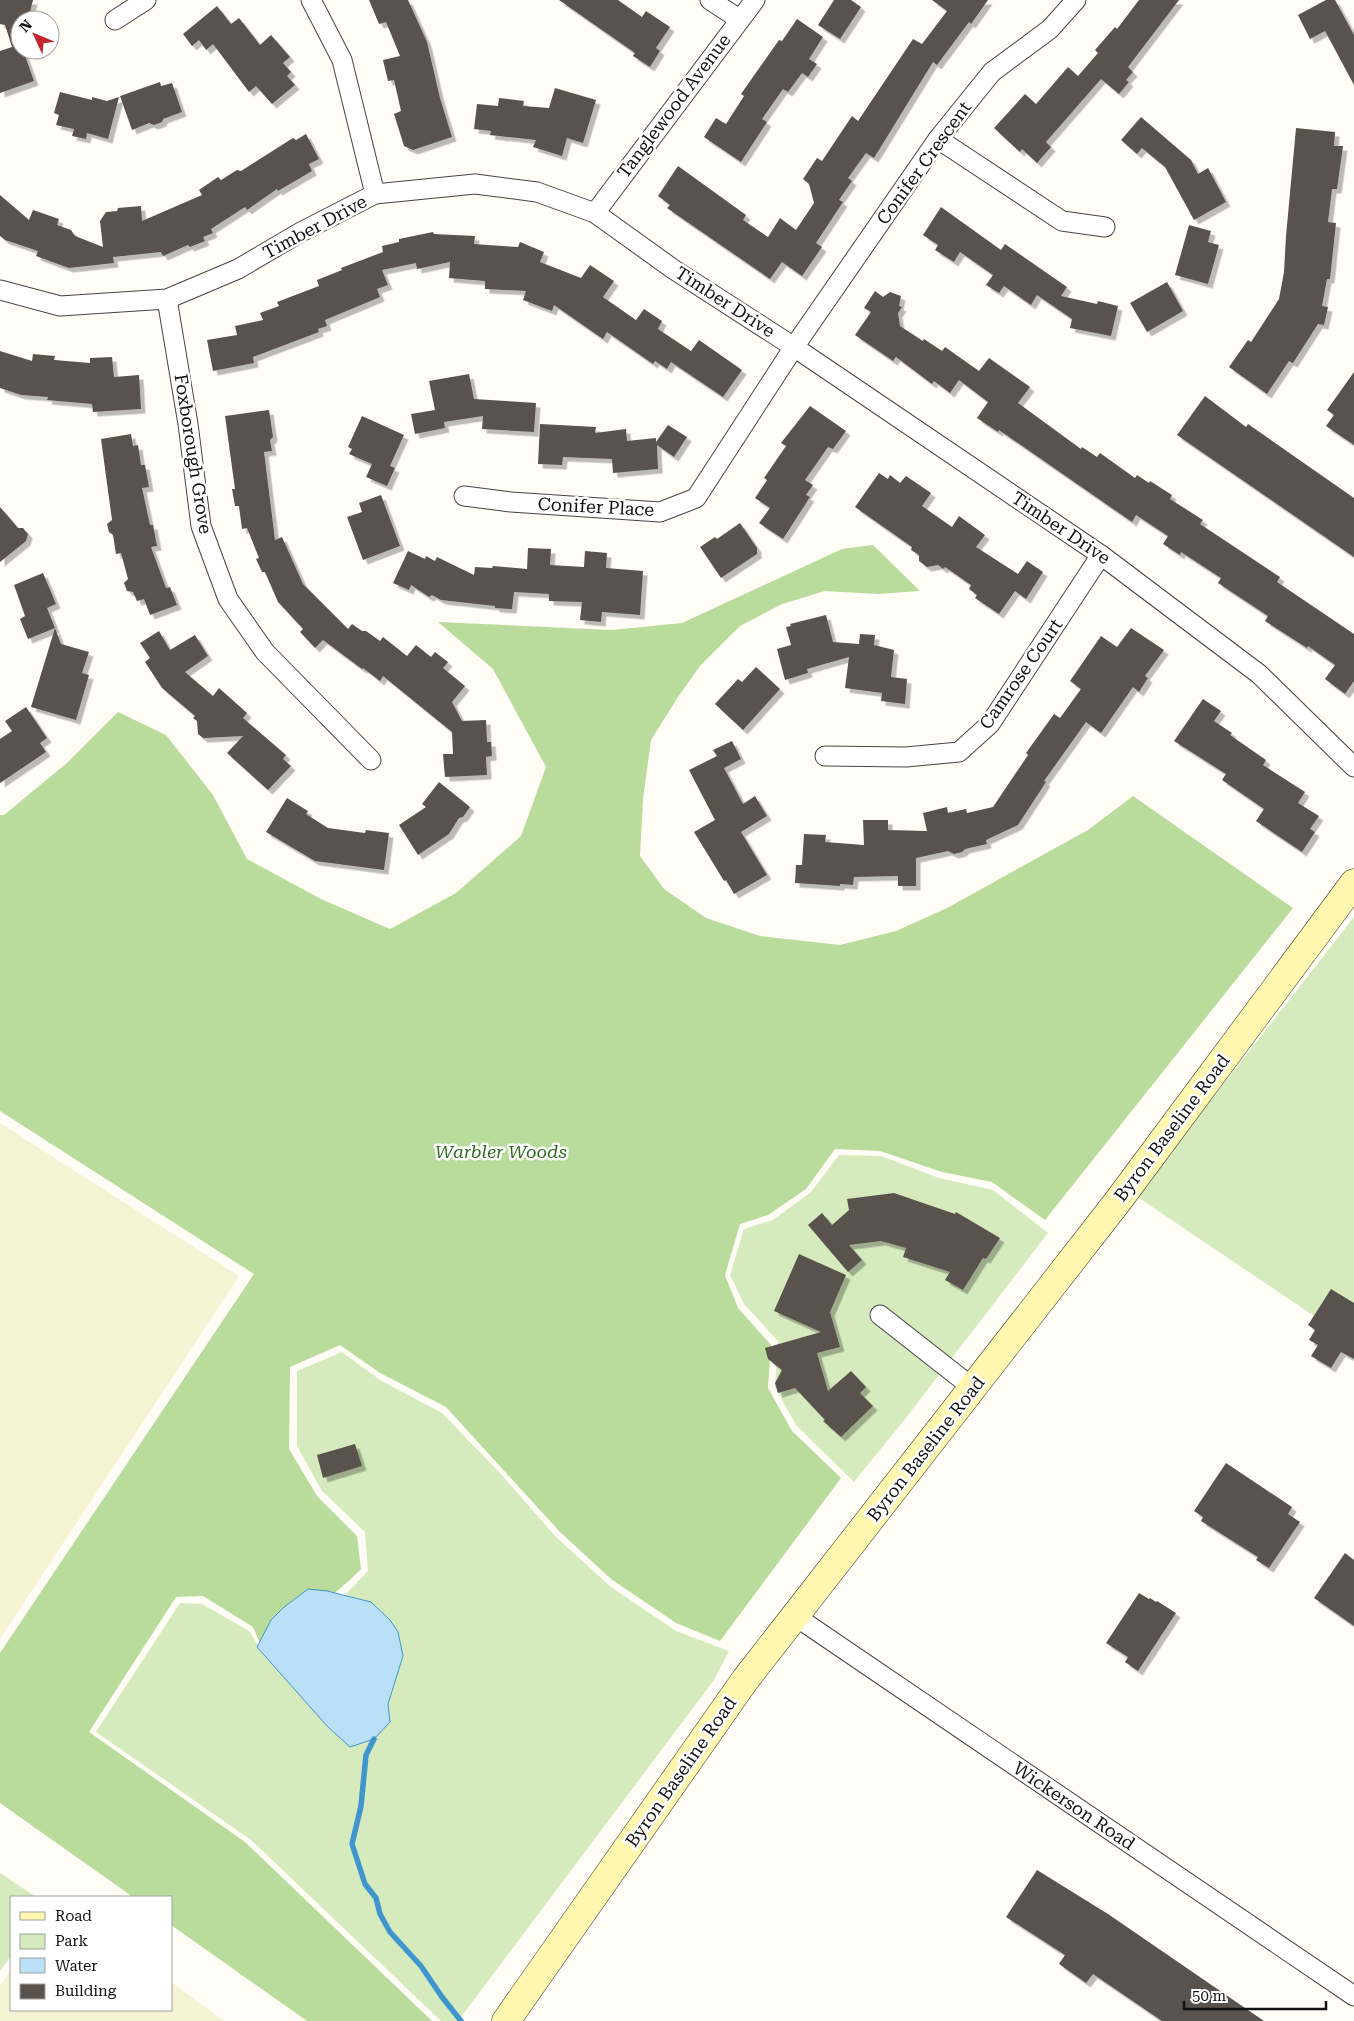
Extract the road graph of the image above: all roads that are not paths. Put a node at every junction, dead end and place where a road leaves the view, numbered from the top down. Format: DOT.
graph roads {
  1 [pos="146,0"];
  2 [pos="311,0"];
  3 [pos="710,0"];
  4 [pos="754,0"];
  5 [pos="1076,0"];
  6 [pos="739,19"];
  7 [pos="115,20"];
  8 [pos="938,139"];
  9 [pos="374,194"];
  10 [pos="595,212"];
  11 [pos="1105,227"];
  12 [pos="0,290"];
  13 [pos="167,299"];
  14 [pos="794,347"];
  15 [pos="464,496"];
  16 [pos="1101,555"];
  17 [pos="825,756"];
  18 [pos="371,760"];
  19 [pos="1354,766"];
  20 [pos="1354,883"];
  21 [pos="880,1315"];
  22 [pos="973,1388"];
  23 [pos="795,1616"];
  24 [pos="1354,1996"];
  25 [pos="506,2021"];
  1 -- 7 [label="street"];
  2 -- 9 [label="street"];
  3 -- 6 [label="street"];
  4 -- 6 [label="street, Tanglewood Avenue"];
  5 -- 8 [label="street, Conifer Crescent"];
  6 -- 10 [label="street, Tanglewood Avenue"];
  8 -- 11 [label="street"];
  8 -- 14 [label="street, Conifer Crescent"];
  9 -- 10 [label="street, Timber Drive"];
  9 -- 13 [label="street, Timber Drive"];
  10 -- 14 [label="street, Timber Drive"];
  12 -- 13 [label="street, Timber Drive"];
  13 -- 18 [label="street, Foxborough Grove"];
  14 -- 15 [label="street, Conifer Place"];
  14 -- 16 [label="street, Timber Drive"];
  16 -- 17 [label="street, Camrose Court"];
  16 -- 19 [label="street, Timber Drive"];
  20 -- 22 [label="main road, Byron Baseline Road"];
  21 -- 22 [label="street"];
  22 -- 23 [label="main road, Byron Baseline Road"];
  23 -- 24 [label="street, Wickerson Road"];
  23 -- 25 [label="main road, Byron Baseline Road"];
}
